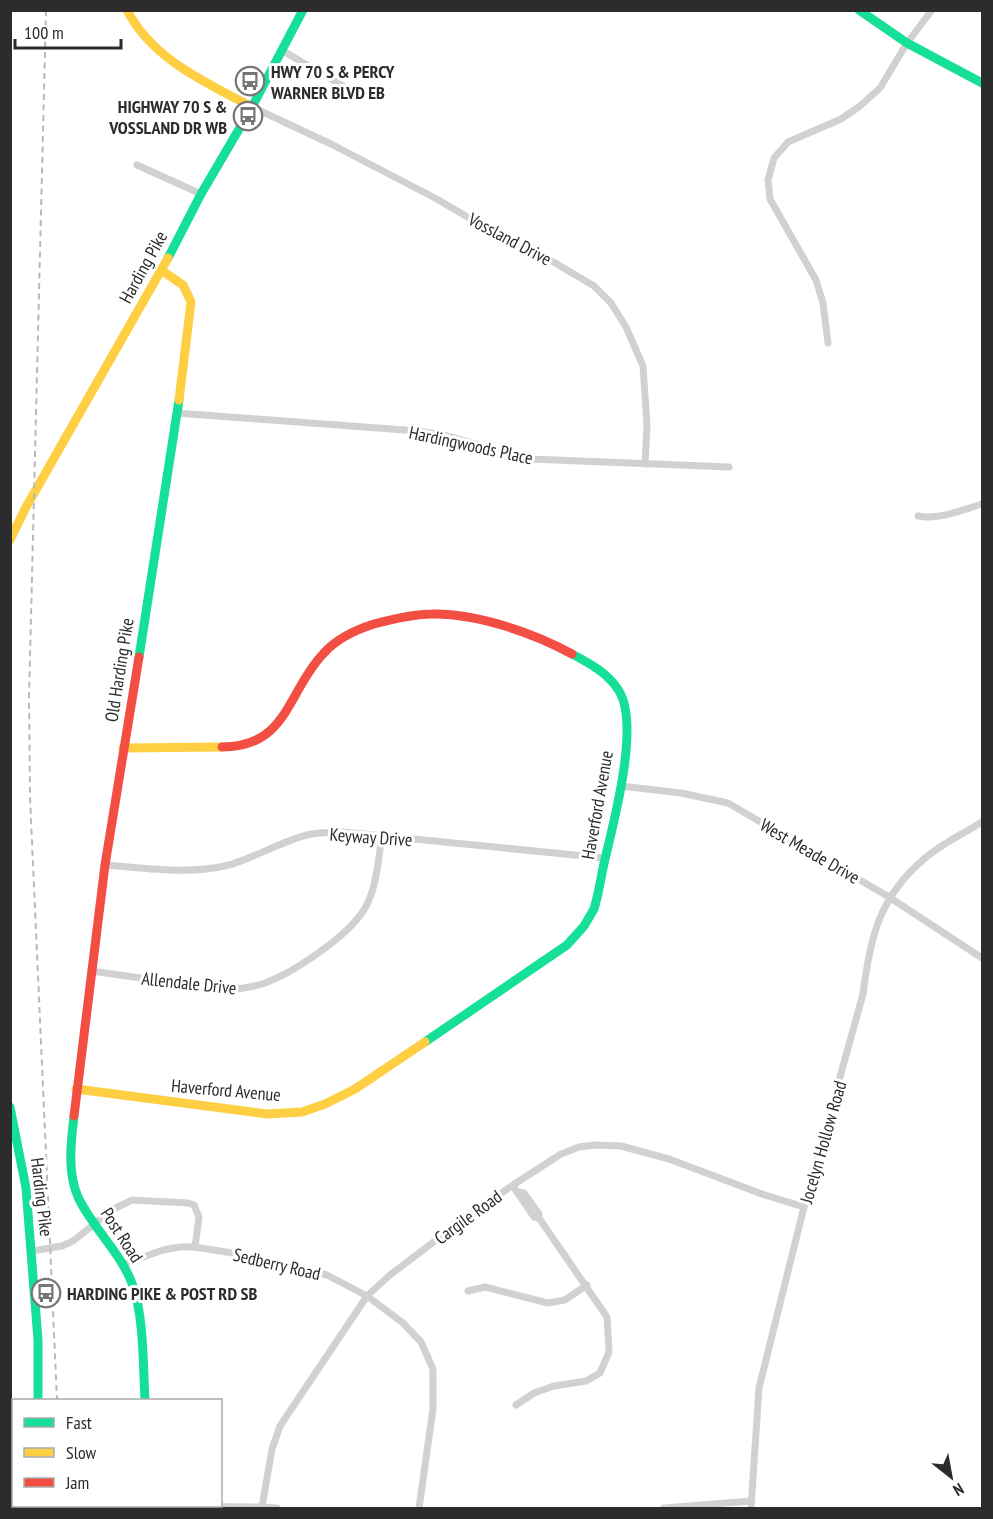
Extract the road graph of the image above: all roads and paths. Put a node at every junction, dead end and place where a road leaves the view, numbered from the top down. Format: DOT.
graph roads {
  1 [pos="127,10"];
  2 [pos="303,10"];
  3 [pos="859,10"];
  4 [pos="932,10"];
  5 [pos="907,44"];
  6 [pos="283,51"];
  7 [pos="982,83"];
  8 [pos="343,86"];
  9 [pos="252,106"];
  10 [pos="137,165"];
  11 [pos="201,194"];
  12 [pos="161,270"];
  13 [pos="828,343"];
  14 [pos="177,413"];
  15 [pos="645,464"];
  16 [pos="729,467"];
  17 [pos="982,504"];
  18 [pos="918,516"];
  19 [pos="10,540"];
  20 [pos="123,748"];
  21 [pos="621,786"];
  22 [pos="982,822"];
  23 [pos="382,836"];
  24 [pos="605,858"];
  25 [pos="105,865"];
  26 [pos="889,897"];
  27 [pos="982,958"];
  28 [pos="91,971"];
  29 [pos="76,1089"];
  30 [pos="10,1107"];
  31 [pos="513,1185"];
  32 [pos="804,1207"];
  33 [pos="95,1224"];
  34 [pos="195,1247"];
  35 [pos="32,1251"];
  36 [pos="124,1264"];
  37 [pos="587,1286"];
  38 [pos="468,1291"];
  39 [pos="367,1296"];
  40 [pos="38,1399"];
  41 [pos="146,1399"];
  42 [pos="516,1405"];
  43 [pos="751,1505"];
  44 [pos="153,1507"];
  45 [pos="262,1507"];
  46 [pos="277,1509"];
  47 [pos="419,1509"];
  48 [pos="664,1509"];
  1 -- 9 [label="street"];
  2 -- 6 [label="street, Harding Pike"];
  3 -- 5 [label="street"];
  4 -- 5 [label="street"];
  5 -- 7 [label="street"];
  5 -- 13 [label="street"];
  6 -- 8 [label="street"];
  6 -- 9 [label="street, Harding Pike"];
  9 -- 11 [label="street, Harding Pike"];
  9 -- 15 [label="street, Vossland Drive"];
  10 -- 11 [label="street"];
  11 -- 12 [label="street, Harding Pike"];
  12 -- 14 [label="street, Old Harding Pike"];
  12 -- 19 [label="street, Harding Pike"];
  14 -- 15 [label="street, Hardingwoods Place"];
  14 -- 20 [label="street, Old Harding Pike"];
  15 -- 16 [label="street, Hardingwoods Place"];
  17 -- 18 [label="street"];
  20 -- 21 [label="street, Haverford Avenue"];
  20 -- 25 [label="street, Old Harding Pike"];
  21 -- 24 [label="street, Haverford Avenue"];
  21 -- 26 [label="street, West Meade Drive"];
  22 -- 26 [label="street, Jocelyn Hollow Road"];
  23 -- 24 [label="street, Keyway Drive"];
  23 -- 25 [label="street, Keyway Drive"];
  23 -- 28 [label="street, Allendale Drive"];
  24 -- 29 [label="street, Haverford Avenue"];
  25 -- 28 [label="street, Old Harding Pike"];
  26 -- 27 [label="street, West Meade Drive"];
  26 -- 32 [label="street, Jocelyn Hollow Road"];
  28 -- 29 [label="street, Old Harding Pike"];
  29 -- 33 [label="street, Post Road"];
  30 -- 35 [label="street, Harding Pike"];
  31 -- 32 [label="street, Cargile Road"];
  31 -- 37 [label="street"];
  31 -- 39 [label="street, Cargile Road"];
  32 -- 43 [label="street, Jocelyn Hollow Road"];
  33 -- 34 [label="street"];
  33 -- 35 [label="street"];
  33 -- 36 [label="street, Post Road"];
  34 -- 36 [label="street, Sedberry Road"];
  34 -- 39 [label="street, Sedberry Road"];
  35 -- 40 [label="street, Harding Pike"];
  36 -- 41 [label="street, Post Road"];
  37 -- 38 [label="street"];
  37 -- 42 [label="street"];
  39 -- 45 [label="street, Cargile Road"];
  39 -- 47 [label="street, Sedberry Road"];
  43 -- 48 [label="street"];
  44 -- 45 [label="street"];
  45 -- 46 [label="street"];
}
